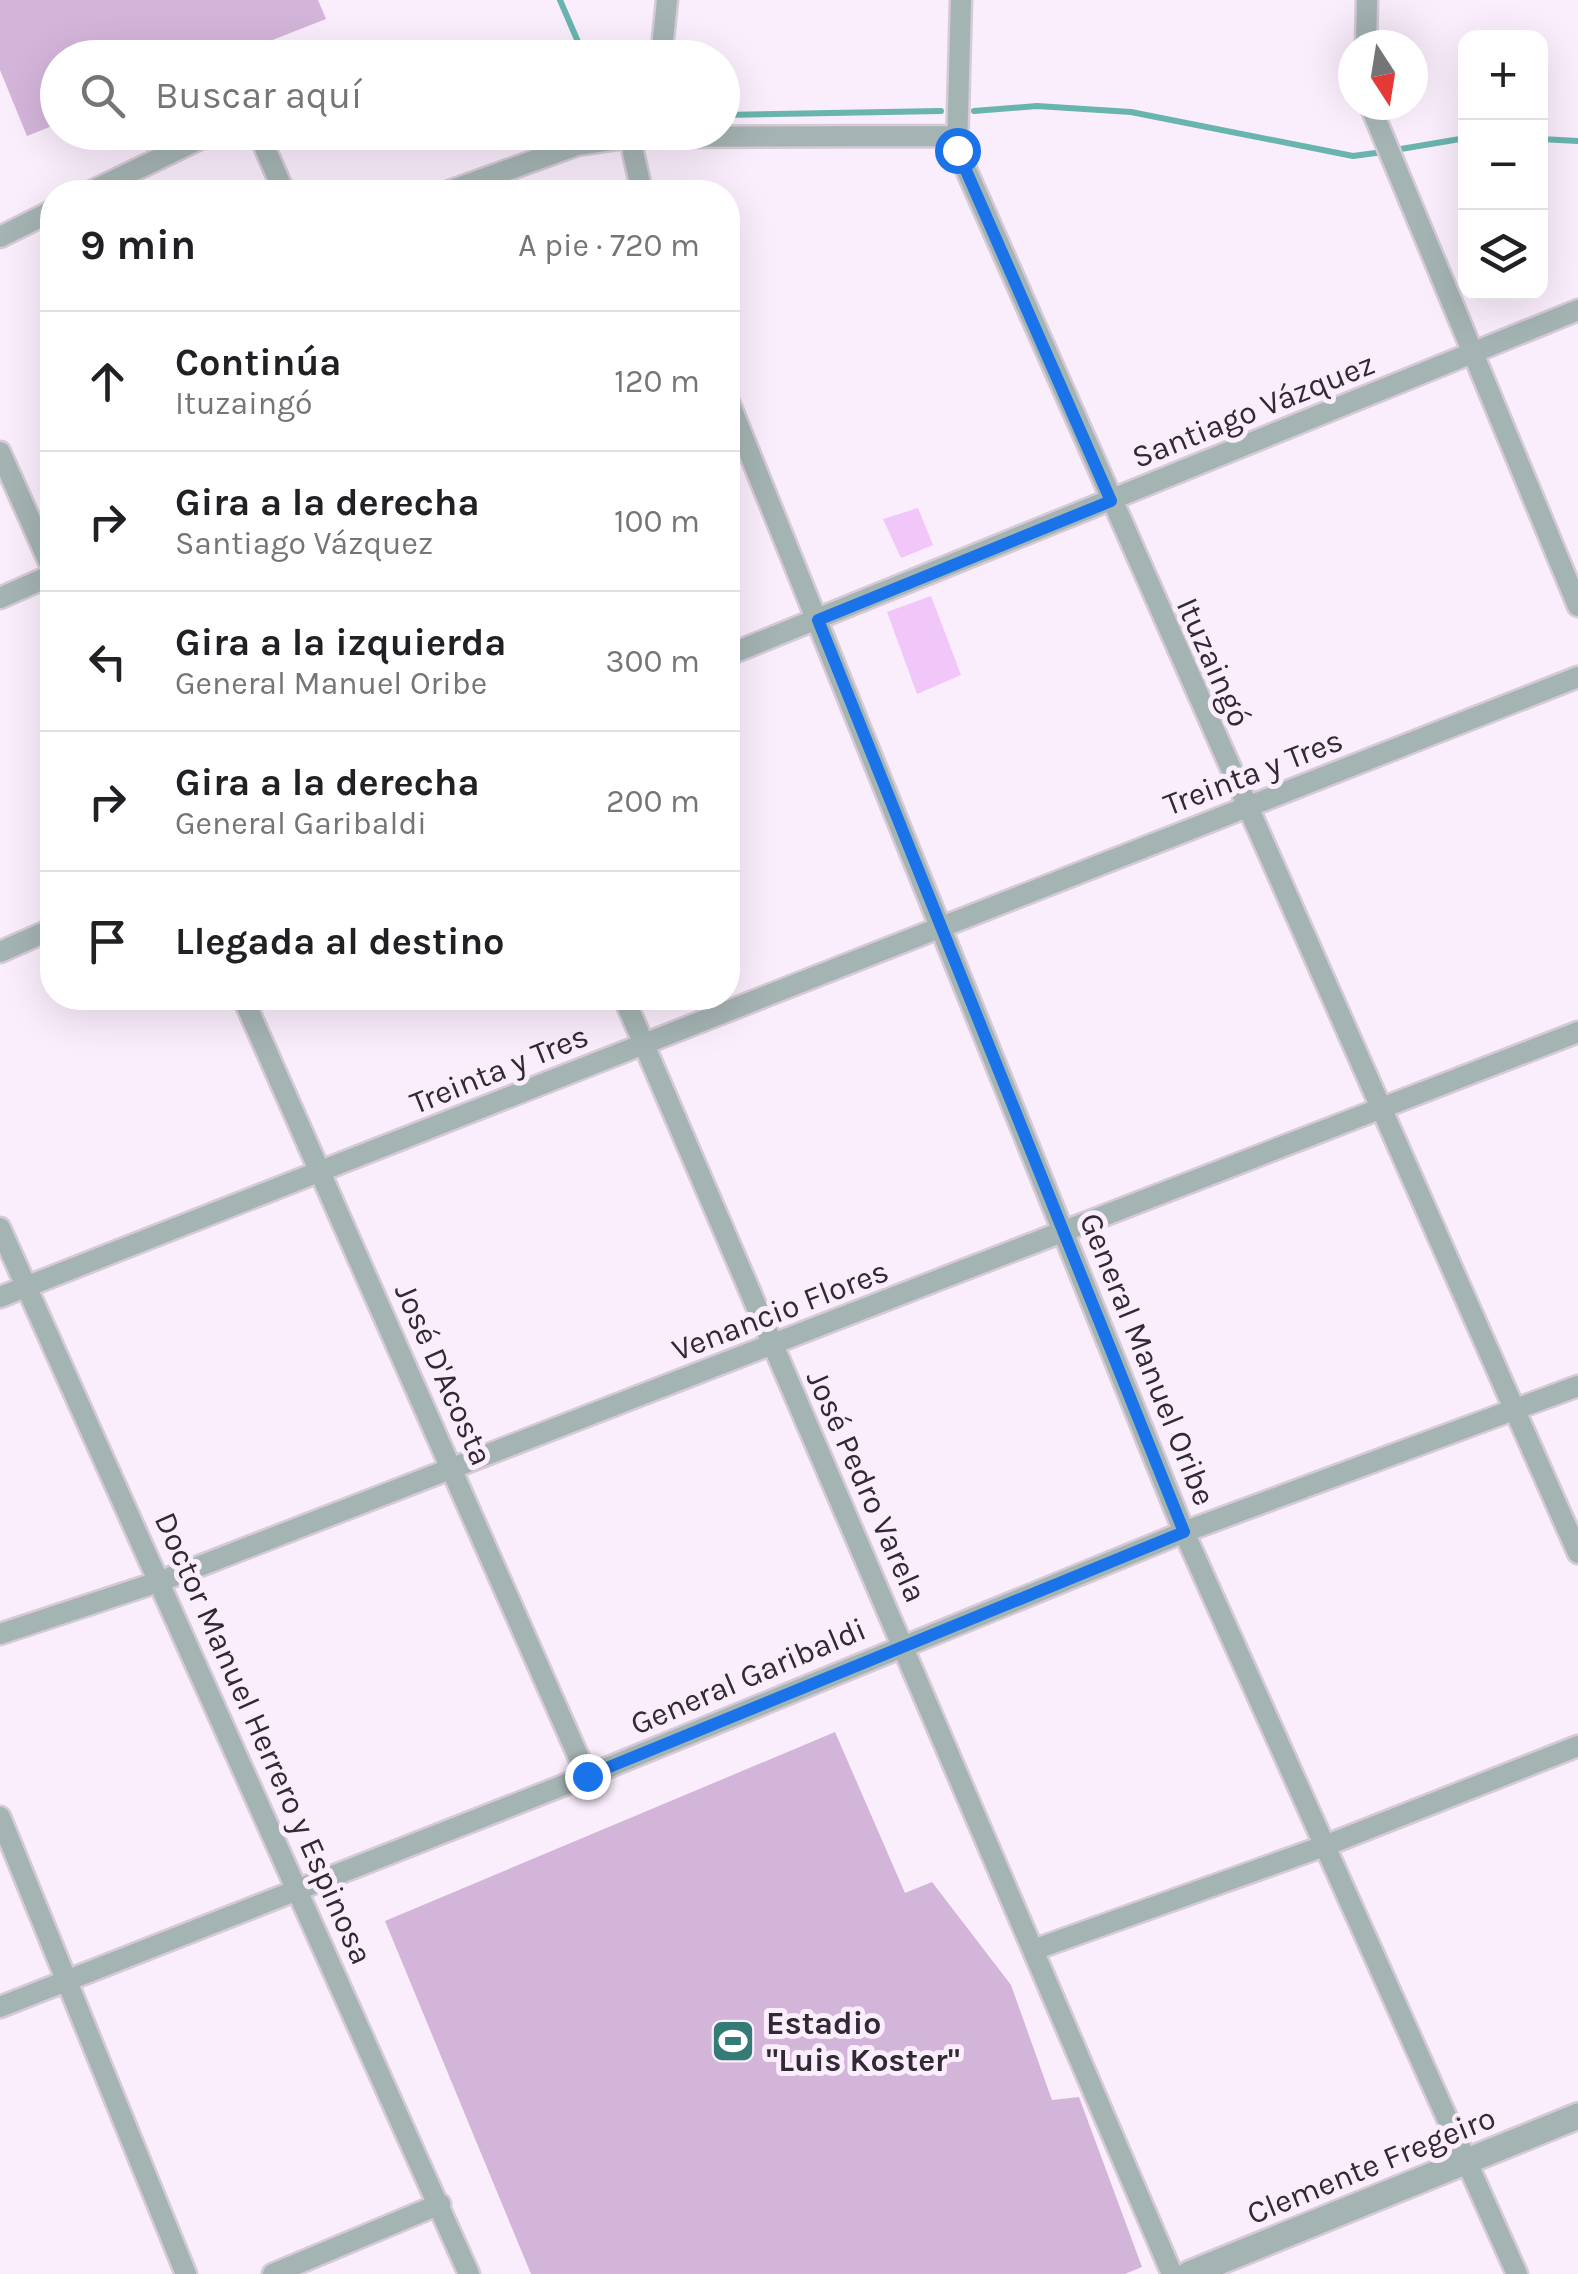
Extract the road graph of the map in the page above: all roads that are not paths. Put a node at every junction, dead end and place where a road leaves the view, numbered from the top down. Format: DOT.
graph roads {
  1 [pos="667,0"];
  2 [pos="962,0"];
  3 [pos="1367,0"];
  4 [pos="1366,30"];
  5 [pos="662,40"];
  6 [pos="1374,120"];
  7 [pos="740,135"];
  8 [pos="954,136"];
  9 [pos="177,150"];
  10 [pos="266,150"];
  11 [pos="562,150"];
  12 [pos="636,150"];
  13 [pos="115,180"];
  14 [pos="279,180"];
  15 [pos="486,180"];
  16 [pos="640,180"];
  17 [pos="40,217"];
  18 [pos="0,237"];
  19 [pos="1578,310"];
  20 [pos="1470,353"];
  21 [pos="740,429"];
  22 [pos="0,452"];
  23 [pos="1111,501"];
  24 [pos="40,544"];
  25 [pos="40,578"];
  26 [pos="0,598"];
  27 [pos="1578,606"];
  28 [pos="818,620"];
  29 [pos="740,650"];
  30 [pos="1578,677"];
  31 [pos="1246,808"];
  32 [pos="942,924"];
  33 [pos="40,934"];
  34 [pos="0,952"];
  35 [pos="740,1005"];
  36 [pos="248,1010"];
  37 [pos="629,1010"];
  38 [pos="728,1010"];
  39 [pos="1578,1032"];
  40 [pos="644,1044"];
  41 [pos="1382,1109"];
  42 [pos="322,1172"];
  43 [pos="0,1228"];
  44 [pos="1065,1231"];
  45 [pos="27,1286"];
  46 [pos="0,1297"];
  47 [pos="773,1346"];
  48 [pos="1578,1386"];
  49 [pos="1516,1409"];
  50 [pos="452,1469"];
  51 [pos="1184,1532"];
  52 [pos="1578,1553"];
  53 [pos="161,1581"];
  54 [pos="0,1634"];
  55 [pos="904,1644"];
  56 [pos="1578,1746"];
  57 [pos="587,1776"];
  58 [pos="0,1817"];
  59 [pos="1327,1845"];
  60 [pos="298,1889"];
  61 [pos="1036,1949"];
  62 [pos="68,1977"];
  63 [pos="0,2008"];
  64 [pos="1578,2116"];
  65 [pos="1466,2161"];
  66 [pos="440,2204"];
  67 [pos="186,2274"];
  68 [pos="274,2274"];
  69 [pos="469,2274"];
  70 [pos="1172,2274"];
  71 [pos="1189,2274"];
  72 [pos="1516,2274"];
  1 -- 5 [label="street"];
  2 -- 8 [label="street, Ituzaingó"];
  3 -- 4 [label="street"];
  6 -- 20 [label="street"];
  7 -- 8 [label="street"];
  8 -- 23 [label="street, Ituzaingó"];
  9 -- 13 [label="street"];
  10 -- 14 [label="street"];
  11 -- 15 [label="street"];
  12 -- 16 [label="street"];
  17 -- 18 [label="street"];
  19 -- 20 [label="street, Santiago Vázquez"];
  20 -- 23 [label="street, Santiago Vázquez"];
  20 -- 27 [label="street"];
  21 -- 28 [label="street, General Manuel Oribe"];
  22 -- 24 [label="street"];
  23 -- 28 [label="street, Santiago Vázquez"];
  23 -- 31 [label="street, Ituzaingó"];
  25 -- 26 [label="street"];
  28 -- 29 [label="street, Santiago Vázquez"];
  28 -- 32 [label="street, General Manuel Oribe"];
  30 -- 31 [label="street, Treinta y Tres"];
  31 -- 32 [label="street, Treinta y Tres"];
  31 -- 41 [label="street, Ituzaingó"];
  32 -- 35 [label="street, Treinta y Tres"];
  32 -- 44 [label="street, General Manuel Oribe"];
  33 -- 34 [label="street"];
  36 -- 42 [label="street, José D'Acosta"];
  37 -- 40 [label="street, José Pedro Varela"];
  38 -- 40 [label="street, Treinta y Tres"];
  39 -- 41 [label="street, Venancio Flores"];
  40 -- 42 [label="street, Treinta y Tres"];
  40 -- 47 [label="street, José Pedro Varela"];
  41 -- 44 [label="street, Venancio Flores"];
  41 -- 49 [label="street, Ituzaingó"];
  42 -- 45 [label="street, Treinta y Tres"];
  42 -- 50 [label="street, José D'Acosta"];
  43 -- 45 [label="street, Doctor Manuel Herrero y Espinosa"];
  44 -- 47 [label="street, Venancio Flores"];
  44 -- 51 [label="street, General Manuel Oribe"];
  45 -- 46 [label="street, Treinta y Tres"];
  45 -- 53 [label="street, Doctor Manuel Herrero y Espinosa"];
  47 -- 50 [label="street, Venancio Flores"];
  47 -- 55 [label="street, José Pedro Varela"];
  48 -- 49 [label="street, General Garibaldi"];
  49 -- 51 [label="street, General Garibaldi"];
  49 -- 52 [label="street, Ituzaingó"];
  50 -- 53 [label="street, Venancio Flores"];
  50 -- 57 [label="street, José D'Acosta"];
  51 -- 55 [label="street, General Garibaldi"];
  51 -- 59 [label="street, General Manuel Oribe"];
  53 -- 54 [label="street, Venancio Flores"];
  53 -- 60 [label="street, Doctor Manuel Herrero y Espinosa"];
  55 -- 57 [label="street, General Garibaldi"];
  55 -- 61 [label="street, José Pedro Varela"];
  56 -- 59 [label="street"];
  57 -- 60 [label="street, General Garibaldi"];
  58 -- 62 [label="street"];
  59 -- 61 [label="street"];
  59 -- 65 [label="street, General Manuel Oribe"];
  60 -- 62 [label="street, General Garibaldi"];
  60 -- 66 [label="street, Doctor Manuel Herrero y Espinosa"];
  61 -- 70 [label="street, José Pedro Varela"];
  62 -- 63 [label="street, General Garibaldi"];
  62 -- 67 [label="street"];
  64 -- 65 [label="street, Clemente Fregeiro"];
  65 -- 71 [label="street, Clemente Fregeiro"];
  65 -- 72 [label="street, General Manuel Oribe"];
  66 -- 68 [label="street"];
  66 -- 69 [label="street, Doctor Manuel Herrero y Espinosa"];
}
